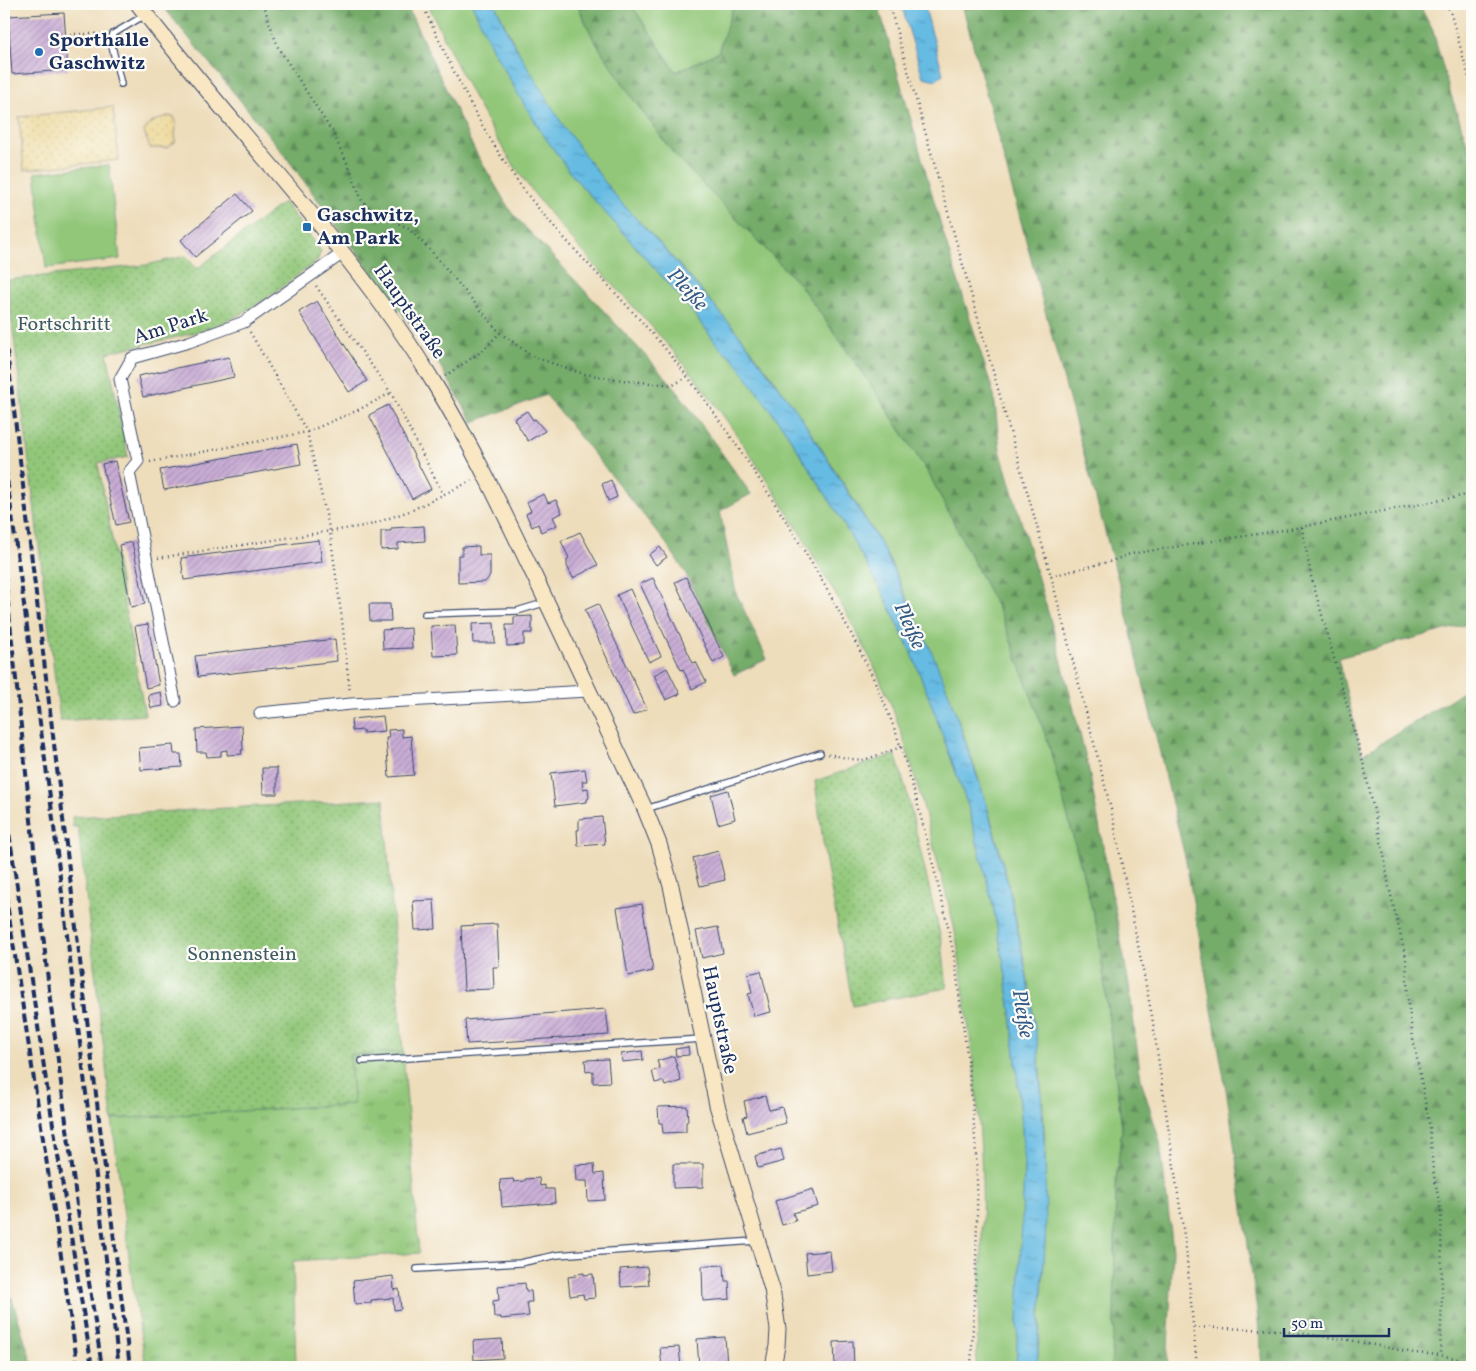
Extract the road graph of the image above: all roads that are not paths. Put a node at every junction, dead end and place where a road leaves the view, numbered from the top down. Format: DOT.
graph roads {
  1 [pos="142,9"];
  2 [pos="121,84"];
  3 [pos="343,253"];
  4 [pos="546,602"];
  5 [pos="425,614"];
  6 [pos="588,690"];
  7 [pos="176,701"];
  8 [pos="260,713"];
  9 [pos="820,753"];
  10 [pos="645,810"];
  11 [pos="702,1039"];
  12 [pos="362,1061"];
  13 [pos="758,1240"];
  14 [pos="418,1270"];
  15 [pos="772,1367"];
  1 -- 2 [label="lane"];
  1 -- 3 [label="main road, Hauptstraße"];
  3 -- 4 [label="main road, Hauptstraße"];
  3 -- 7 [label="street, Am Park"];
  4 -- 5 [label="lane"];
  4 -- 6 [label="main road, Hauptstraße"];
  6 -- 8 [label="street"];
  6 -- 10 [label="main road, Hauptstraße"];
  9 -- 10 [label="lane"];
  10 -- 11 [label="main road, Hauptstraße"];
  11 -- 12 [label="lane"];
  11 -- 13 [label="main road, Hauptstraße"];
  13 -- 14 [label="lane"];
  13 -- 15 [label="main road, Hauptstraße"];
}
